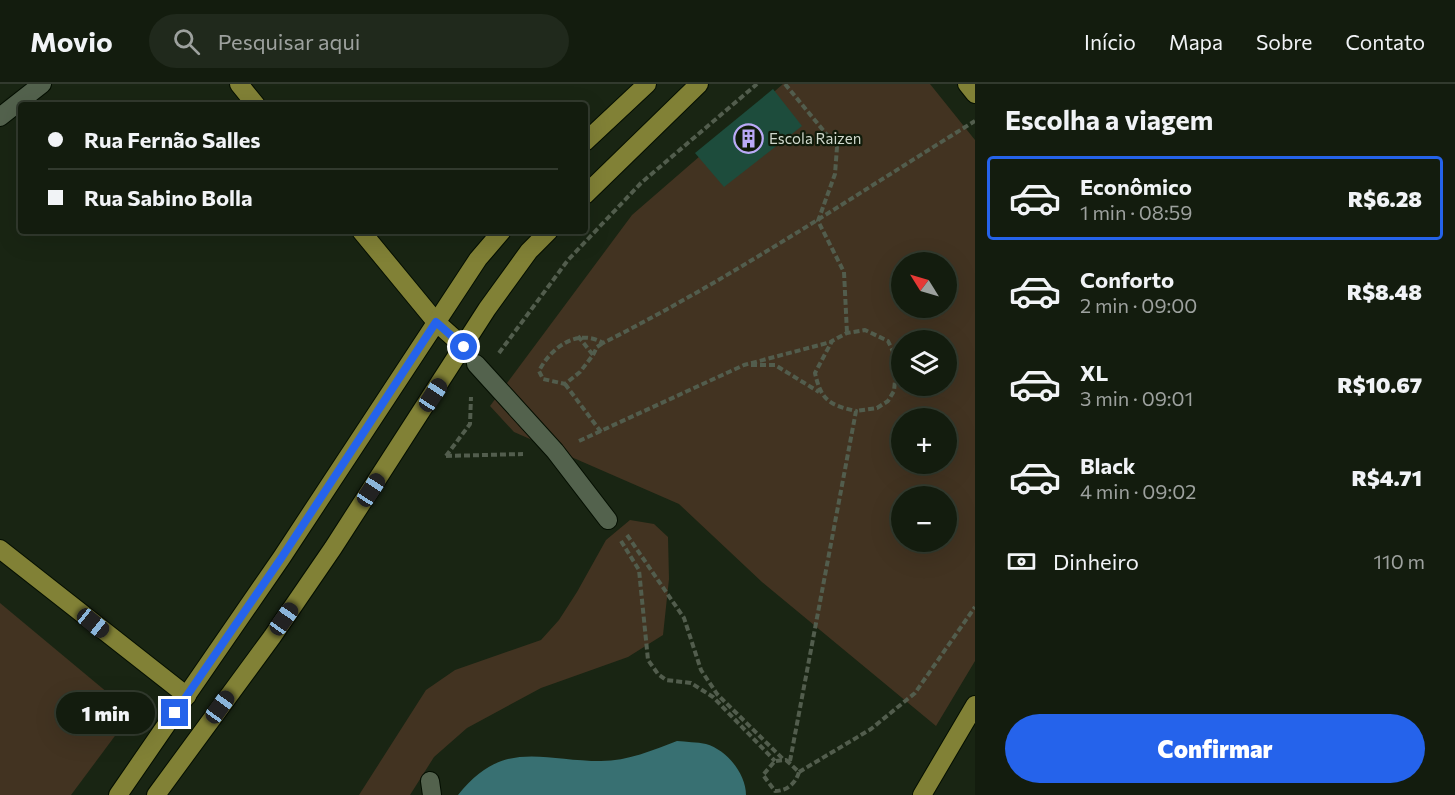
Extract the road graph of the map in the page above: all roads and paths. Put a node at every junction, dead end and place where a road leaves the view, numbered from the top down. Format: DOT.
graph roads {
  1 [pos="42,84"];
  2 [pos="239,84"];
  3 [pos="647,84"];
  4 [pos="699,84"];
  5 [pos="757,84"];
  6 [pos="785,84"];
  7 [pos="967,84"];
  8 [pos="975,94"];
  9 [pos="19,102"];
  10 [pos="254,102"];
  11 [pos="18,103"];
  12 [pos="0,117"];
  13 [pos="975,121"];
  14 [pos="588,139"];
  15 [pos="588,192"];
  16 [pos="818,221"];
  17 [pos="363,234"];
  18 [pos="499,234"];
  19 [pos="546,234"];
  20 [pos="436,322"];
  21 [pos="847,333"];
  22 [pos="578,336"];
  23 [pos="832,341"];
  24 [pos="603,344"];
  25 [pos="464,347"];
  26 [pos="593,355"];
  27 [pos="744,365"];
  28 [pos="480,368"];
  29 [pos="565,384"];
  30 [pos="820,393"];
  31 [pos="856,411"];
  32 [pos="601,432"];
  33 [pos="555,451"];
  34 [pos="608,520"];
  35 [pos="625,532"];
  36 [pos="0,549"];
  37 [pos="975,607"];
  38 [pos="187,696"];
  39 [pos="975,705"];
  40 [pos="784,760"];
  41 [pos="790,761"];
  42 [pos="775,762"];
  43 [pos="798,772"];
  44 [pos="775,793"];
  45 [pos="118,795"];
  46 [pos="156,795"];
  47 [pos="922,795"];
  1 -- 9 [label="street"];
  2 -- 10 [label="main road"];
  3 -- 14 [label="main road"];
  4 -- 15 [label="main road"];
  5 -- 28 [label="path"];
  6 -- 16 [label="path"];
  7 -- 8 [label="main road"];
  11 -- 12 [label="street"];
  13 -- 16 [label="path"];
  16 -- 21 [label="path"];
  16 -- 24 [label="path"];
  17 -- 20 [label="main road"];
  18 -- 20 [label="main road"];
  19 -- 25 [label="main road"];
  20 -- 25 [label="main road"];
  20 -- 38 [label="main road"];
  21 -- 23 [label="path"];
  21 -- 31 [label="path"];
  22 -- 24 [label="path"];
  22 -- 26 [label="path"];
  22 -- 29 [label="path"];
  23 -- 27 [label="path"];
  23 -- 30 [label="path"];
  24 -- 26 [label="path"];
  25 -- 46 [label="main road"];
  26 -- 29 [label="path"];
  27 -- 30 [label="path"];
  27 -- 32 [label="path"];
  28 -- 33 [label="street"];
  28 -- 33 [label="path"];
  29 -- 32 [label="path"];
  30 -- 31 [label="path"];
  31 -- 41 [label="path"];
  32 -- 33 [label="path"];
  33 -- 34 [label="street"];
  34 -- 42 [label="path"];
  35 -- 40 [label="path"];
  36 -- 38 [label="main road"];
  37 -- 43 [label="path"];
  38 -- 45 [label="main road"];
  39 -- 47 [label="main road"];
  40 -- 41 [label="path"];
  40 -- 42 [label="path"];
  41 -- 43 [label="path"];
  42 -- 44 [label="path"];
  43 -- 44 [label="path"];
}
